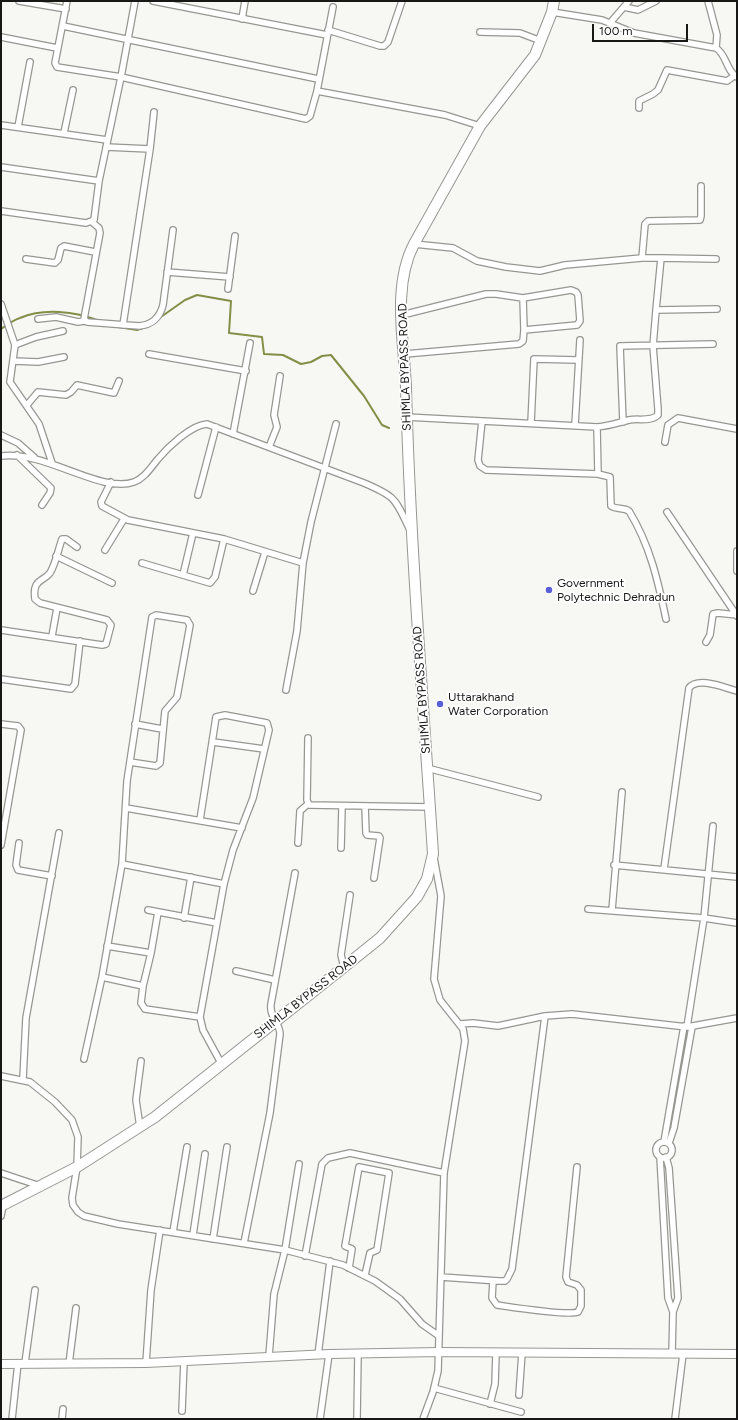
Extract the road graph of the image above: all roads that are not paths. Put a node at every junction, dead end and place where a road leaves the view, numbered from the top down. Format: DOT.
graph roads {
  1 [pos="19,1"];
  2 [pos="67,1"];
  3 [pos="135,1"];
  4 [pos="153,1"];
  5 [pos="245,1"];
  6 [pos="402,1"];
  7 [pos="554,1"];
  8 [pos="629,1"];
  9 [pos="656,1"];
  10 [pos="708,1"];
  11 [pos="332,7"];
  12 [pos="624,7"];
  13 [pos="66,9"];
  14 [pos="552,12"];
  15 [pos="242,18"];
  16 [pos="610,22"];
  17 [pos="63,26"];
  18 [pos="480,32"];
  19 [pos="327,33"];
  20 [pos="1,37"];
  21 [pos="128,39"];
  22 [pos="541,41"];
  23 [pos="57,48"];
  24 [pos="716,48"];
  25 [pos="30,62"];
  26 [pos="121,77"];
  27 [pos="736,77"];
  28 [pos="318,79"];
  29 [pos="73,90"];
  30 [pos="317,91"];
  31 [pos="639,108"];
  32 [pos="154,112"];
  33 [pos="1,125"];
  34 [pos="480,126"];
  35 [pos="18,127"];
  36 [pos="64,133"];
  37 [pos="107,140"];
  38 [pos="106,147"];
  39 [pos="150,149"];
  40 [pos="1,166"];
  41 [pos="99,181"];
  42 [pos="701,186"];
  43 [pos="1,211"];
  44 [pos="92,222"];
  45 [pos="172,230"];
  46 [pos="235,236"];
  47 [pos="414,244"];
  48 [pos="95,252"];
  49 [pos="642,258"];
  50 [pos="661,258"];
  51 [pos="26,259"];
  52 [pos="716,259"];
  53 [pos="167,272"];
  54 [pos="230,277"];
  55 [pos="228,290"];
  56 [pos="522,298"];
  57 [pos="1,304"];
  58 [pos="717,309"];
  59 [pos="656,310"];
  60 [pos="402,315"];
  61 [pos="38,319"];
  62 [pos="84,321"];
  63 [pos="123,324"];
  64 [pos="524,330"];
  65 [pos="63,332"];
  66 [pos="580,340"];
  67 [pos="250,343"];
  68 [pos="714,344"];
  69 [pos="15,345"];
  70 [pos="653,346"];
  71 [pos="149,354"];
  72 [pos="405,354"];
  73 [pos="64,357"];
  74 [pos="578,360"];
  75 [pos="13,361"];
  76 [pos="246,371"];
  77 [pos="280,376"];
  78 [pos="119,381"];
  79 [pos="27,405"];
  80 [pos="406,417"];
  81 [pos="482,421"];
  82 [pos="623,422"];
  83 [pos="531,423"];
  84 [pos="336,424"];
  85 [pos="575,425"];
  86 [pos="216,427"];
  87 [pos="597,427"];
  88 [pos="737,429"];
  89 [pos="233,434"];
  90 [pos="1,435"];
  91 [pos="665,442"];
  92 [pos="269,447"];
  93 [pos="17,455"];
  94 [pos="1,456"];
  95 [pos="34,457"];
  96 [pos="52,463"];
  97 [pos="324,468"];
  98 [pos="598,474"];
  99 [pos="111,482"];
  100 [pos="198,495"];
  101 [pos="42,505"];
  102 [pos="667,512"];
  103 [pos="124,519"];
  104 [pos="194,533"];
  105 [pos="412,534"];
  106 [pos="224,539"];
  107 [pos="77,547"];
  108 [pos="105,550"];
  109 [pos="737,550"];
  110 [pos="265,552"];
  111 [pos="56,556"];
  112 [pos="142,563"];
  113 [pos="303,563"];
  114 [pos="737,571"];
  115 [pos="183,575"];
  116 [pos="112,583"];
  117 [pos="253,591"];
  118 [pos="57,608"];
  119 [pos="737,615"];
  120 [pos="666,619"];
  121 [pos="1,630"];
  122 [pos="52,636"];
  123 [pos="80,641"];
  124 [pos="706,642"];
  125 [pos="1,679"];
  126 [pos="286,690"];
  127 [pos="737,691"];
  128 [pos="1,724"];
  129 [pos="135,724"];
  130 [pos="162,729"];
  131 [pos="308,738"];
  132 [pos="213,742"];
  133 [pos="264,749"];
  134 [pos="130,762"];
  135 [pos="427,768"];
  136 [pos="622,792"];
  137 [pos="538,798"];
  138 [pos="308,804"];
  139 [pos="342,806"];
  140 [pos="365,806"];
  141 [pos="431,807"];
  142 [pos="126,808"];
  143 [pos="200,820"];
  144 [pos="713,826"];
  145 [pos="242,828"];
  146 [pos="59,833"];
  147 [pos="19,843"];
  148 [pos="298,843"];
  149 [pos="1,845"];
  150 [pos="341,848"];
  151 [pos="433,854"];
  152 [pos="122,864"];
  153 [pos="614,865"];
  154 [pos="664,869"];
  155 [pos="295,873"];
  156 [pos="709,873"];
  157 [pos="52,876"];
  158 [pos="191,877"];
  159 [pos="737,877"];
  160 [pos="374,878"];
  161 [pos="224,884"];
  162 [pos="350,895"];
  163 [pos="588,909"];
  164 [pos="148,910"];
  165 [pos="612,910"];
  166 [pos="158,912"];
  167 [pos="184,918"];
  168 [pos="704,918"];
  169 [pos="737,923"];
  170 [pos="217,924"];
  171 [pos="106,946"];
  172 [pos="151,953"];
  173 [pos="344,967"];
  174 [pos="236,971"];
  175 [pos="102,977"];
  176 [pos="275,980"];
  177 [pos="143,986"];
  178 [pos="545,1016"];
  179 [pos="200,1017"];
  180 [pos="737,1018"];
  181 [pos="274,1021"];
  182 [pos="460,1024"];
  183 [pos="688,1027"];
  184 [pos="84,1059"];
  185 [pos="141,1061"];
  186 [pos="221,1063"];
  187 [pos="1,1076"];
  188 [pos="23,1079"];
  189 [pos="140,1127"];
  190 [pos="666,1143"];
  191 [pos="188,1147"];
  192 [pos="227,1147"];
  193 [pos="205,1154"];
  194 [pos="663,1157"];
  195 [pos="299,1164"];
  196 [pos="77,1167"];
  197 [pos="577,1167"];
  198 [pos="1,1173"];
  199 [pos="444,1173"];
  200 [pos="41,1186"];
  201 [pos="2,1209"];
  202 [pos="160,1230"];
  203 [pos="172,1232"];
  204 [pos="193,1235"];
  205 [pos="213,1239"];
  206 [pos="244,1243"];
  207 [pos="285,1250"];
  208 [pos="305,1256"];
  209 [pos="330,1261"];
  210 [pos="350,1268"];
  211 [pos="365,1275"];
  212 [pos="442,1277"];
  213 [pos="493,1281"];
  214 [pos="35,1290"];
  215 [pos="76,1308"];
  216 [pos="673,1312"];
  217 [pos="439,1336"];
  218 [pos="439,1352"];
  219 [pos="496,1352"];
  220 [pos="522,1353"];
  221 [pos="329,1354"];
  222 [pos="358,1354"];
  223 [pos="672,1354"];
  224 [pos="682,1354"];
  225 [pos="737,1354"];
  226 [pos="318,1355"];
  227 [pos="270,1356"];
  228 [pos="184,1361"];
  229 [pos="22,1363"];
  230 [pos="146,1363"];
  231 [pos="1,1364"];
  232 [pos="69,1364"];
  233 [pos="434,1388"];
  234 [pos="518,1395"];
  235 [pos="490,1404"];
  236 [pos="63,1409"];
  237 [pos="182,1411"];
  238 [pos="521,1412"];
  239 [pos="12,1419"];
  240 [pos="62,1419"];
  241 [pos="320,1419"];
  242 [pos="357,1419"];
  243 [pos="423,1419"];
  244 [pos="676,1419"];
  1 -- 13 [label="street"];
  2 -- 13 [label="street"];
  3 -- 21 [label="street"];
  4 -- 15 [label="street"];
  5 -- 15 [label="street"];
  6 -- 19 [label="street"];
  7 -- 14 [label="highway, SHIMLA BYPASS ROAD"];
  8 -- 12 [label="street"];
  9 -- 12 [label="street"];
  10 -- 24 [label="street"];
  11 -- 19 [label="street"];
  12 -- 16 [label="street"];
  13 -- 17 [label="street"];
  14 -- 16 [label="street"];
  14 -- 22 [label="highway, SHIMLA BYPASS ROAD"];
  15 -- 19 [label="street"];
  16 -- 24 [label="street"];
  17 -- 21 [label="street"];
  17 -- 23 [label="street"];
  18 -- 22 [label="street"];
  19 -- 28 [label="street"];
  20 -- 23 [label="street"];
  21 -- 26 [label="street"];
  21 -- 28 [label="street"];
  22 -- 34 [label="highway, SHIMLA BYPASS ROAD"];
  23 -- 26 [label="street"];
  24 -- 27 [label="street"];
  25 -- 35 [label="street"];
  26 -- 30 [label="street"];
  26 -- 37 [label="street"];
  27 -- 31 [label="street"];
  28 -- 30 [label="street"];
  29 -- 36 [label="street"];
  30 -- 34 [label="street"];
  32 -- 39 [label="street"];
  33 -- 35 [label="street"];
  34 -- 47 [label="highway, SHIMLA BYPASS ROAD"];
  35 -- 36 [label="street"];
  36 -- 37 [label="street"];
  37 -- 38 [label="street"];
  38 -- 39 [label="street"];
  38 -- 41 [label="street"];
  39 -- 63 [label="street"];
  40 -- 41 [label="street"];
  41 -- 44 [label="street"];
  42 -- 49 [label="street"];
  43 -- 44 [label="street"];
  44 -- 48 [label="street"];
  45 -- 53 [label="street"];
  46 -- 54 [label="street"];
  47 -- 49 [label="street"];
  47 -- 60 [label="highway, SHIMLA BYPASS ROAD"];
  48 -- 51 [label="street"];
  48 -- 62 [label="street"];
  49 -- 50 [label="street"];
  50 -- 52 [label="street"];
  50 -- 59 [label="street"];
  53 -- 54 [label="street"];
  53 -- 63 [label="street"];
  54 -- 55 [label="street"];
  56 -- 60 [label="street"];
  56 -- 64 [label="street"];
  56 -- 64 [label="street"];
  57 -- 69 [label="street"];
  58 -- 59 [label="street"];
  59 -- 70 [label="street"];
  60 -- 72 [label="highway, SHIMLA BYPASS ROAD"];
  61 -- 62 [label="street"];
  62 -- 63 [label="street"];
  64 -- 72 [label="street"];
  65 -- 69 [label="street"];
  66 -- 74 [label="street"];
  67 -- 76 [label="street"];
  68 -- 70 [label="street"];
  69 -- 75 [label="street"];
  70 -- 82 [label="street"];
  70 -- 82 [label="street"];
  71 -- 76 [label="street"];
  72 -- 80 [label="highway, SHIMLA BYPASS ROAD"];
  73 -- 75 [label="street"];
  74 -- 83 [label="street"];
  74 -- 85 [label="street"];
  75 -- 79 [label="street"];
  76 -- 89 [label="street"];
  77 -- 92 [label="street"];
  78 -- 79 [label="street"];
  79 -- 96 [label="street"];
  80 -- 81 [label="street"];
  80 -- 105 [label="highway, SHIMLA BYPASS ROAD"];
  81 -- 83 [label="street"];
  81 -- 98 [label="street"];
  82 -- 87 [label="street"];
  83 -- 85 [label="street"];
  84 -- 97 [label="street"];
  85 -- 87 [label="street"];
  86 -- 89 [label="street"];
  86 -- 99 [label="street"];
  86 -- 100 [label="street"];
  87 -- 98 [label="street"];
  88 -- 91 [label="street"];
  89 -- 92 [label="street"];
  90 -- 95 [label="street"];
  92 -- 97 [label="street"];
  93 -- 94 [label="street"];
  93 -- 95 [label="street"];
  93 -- 101 [label="street"];
  95 -- 96 [label="street"];
  96 -- 99 [label="street"];
  97 -- 105 [label="street"];
  97 -- 113 [label="street"];
  98 -- 120 [label="street"];
  99 -- 103 [label="street"];
  102 -- 119 [label="street"];
  103 -- 104 [label="street"];
  103 -- 108 [label="street"];
  104 -- 106 [label="street"];
  104 -- 115 [label="street"];
  105 -- 135 [label="highway, SHIMLA BYPASS ROAD"];
  106 -- 110 [label="street"];
  106 -- 115 [label="street"];
  107 -- 111 [label="street"];
  109 -- 114 [label="street"];
  110 -- 113 [label="street"];
  110 -- 117 [label="street"];
  111 -- 116 [label="street"];
  111 -- 118 [label="street"];
  112 -- 115 [label="street"];
  113 -- 126 [label="street"];
  118 -- 122 [label="street"];
  118 -- 123 [label="street"];
  119 -- 124 [label="street"];
  121 -- 122 [label="street"];
  122 -- 123 [label="street"];
  123 -- 125 [label="street"];
  127 -- 154 [label="street"];
  128 -- 149 [label="street"];
  129 -- 130 [label="street"];
  129 -- 130 [label="street"];
  129 -- 134 [label="street"];
  130 -- 134 [label="street"];
  131 -- 138 [label="street"];
  132 -- 133 [label="street"];
  132 -- 133 [label="street"];
  132 -- 143 [label="street"];
  133 -- 145 [label="street"];
  134 -- 142 [label="street"];
  135 -- 137 [label="street"];
  135 -- 141 [label="highway, SHIMLA BYPASS ROAD"];
  136 -- 153 [label="street"];
  138 -- 139 [label="street"];
  138 -- 148 [label="street"];
  139 -- 140 [label="street"];
  139 -- 150 [label="street"];
  140 -- 141 [label="street"];
  140 -- 160 [label="street"];
  141 -- 151 [label="highway, SHIMLA BYPASS ROAD"];
  142 -- 143 [label="street"];
  142 -- 152 [label="street"];
  143 -- 145 [label="street"];
  144 -- 156 [label="street"];
  145 -- 161 [label="street"];
  146 -- 157 [label="street"];
  147 -- 157 [label="street"];
  151 -- 173 [label="highway, SHIMLA BYPASS ROAD"];
  151 -- 182 [label="street"];
  152 -- 158 [label="street"];
  152 -- 171 [label="street"];
  153 -- 154 [label="street"];
  153 -- 165 [label="street"];
  154 -- 156 [label="street"];
  155 -- 176 [label="street"];
  156 -- 159 [label="street"];
  156 -- 168 [label="street"];
  157 -- 188 [label="street"];
  158 -- 161 [label="street"];
  158 -- 167 [label="street"];
  161 -- 170 [label="street"];
  162 -- 173 [label="street"];
  163 -- 165 [label="street"];
  164 -- 166 [label="street"];
  165 -- 168 [label="street"];
  166 -- 167 [label="street"];
  166 -- 172 [label="street"];
  167 -- 170 [label="street"];
  168 -- 169 [label="street"];
  168 -- 183 [label="street"];
  170 -- 179 [label="street"];
  171 -- 172 [label="street"];
  171 -- 175 [label="street"];
  172 -- 177 [label="street"];
  173 -- 181 [label="highway, SHIMLA BYPASS ROAD"];
  174 -- 176 [label="street"];
  175 -- 177 [label="street"];
  175 -- 184 [label="street"];
  176 -- 181 [label="street"];
  177 -- 179 [label="street"];
  178 -- 182 [label="street"];
  178 -- 183 [label="street"];
  178 -- 213 [label="street"];
  179 -- 186 [label="street"];
  180 -- 183 [label="street"];
  181 -- 186 [label="highway, SHIMLA BYPASS ROAD"];
  181 -- 206 [label="street"];
  182 -- 199 [label="street"];
  183 -- 190 [label="street"];
  183 -- 190 [label="street"];
  185 -- 189 [label="street"];
  186 -- 189 [label="highway, SHIMLA BYPASS ROAD"];
  187 -- 188 [label="street"];
  188 -- 196 [label="street"];
  189 -- 196 [label="highway, SHIMLA BYPASS ROAD"];
  190 -- 194 [label="street"];
  190 -- 194 [label="street"];
  191 -- 203 [label="street"];
  192 -- 205 [label="street"];
  193 -- 204 [label="street"];
  194 -- 216 [label="street"];
  194 -- 216 [label="street"];
  195 -- 207 [label="street"];
  196 -- 200 [label="highway, SHIMLA BYPASS ROAD"];
  196 -- 202 [label="street"];
  197 -- 213 [label="street"];
  198 -- 200 [label="street"];
  199 -- 208 [label="street"];
  199 -- 212 [label="street"];
  200 -- 201 [label="highway, SHIMLA BYPASS ROAD"];
  202 -- 203 [label="street"];
  202 -- 230 [label="street"];
  203 -- 204 [label="street"];
  204 -- 205 [label="street"];
  205 -- 206 [label="street"];
  206 -- 207 [label="street"];
  207 -- 208 [label="street"];
  207 -- 227 [label="street"];
  208 -- 209 [label="street"];
  209 -- 210 [label="street"];
  209 -- 226 [label="street"];
  210 -- 211 [label="street"];
  210 -- 211 [label="street"];
  211 -- 217 [label="street"];
  212 -- 213 [label="street"];
  212 -- 217 [label="street"];
  214 -- 229 [label="street"];
  215 -- 232 [label="street"];
  216 -- 223 [label="street"];
  217 -- 218 [label="street"];
  218 -- 219 [label="street"];
  218 -- 222 [label="street"];
  218 -- 233 [label="street"];
  219 -- 220 [label="street"];
  219 -- 235 [label="street"];
  220 -- 223 [label="street"];
  220 -- 234 [label="street"];
  221 -- 222 [label="street"];
  221 -- 226 [label="street"];
  221 -- 241 [label="street"];
  222 -- 242 [label="street"];
  223 -- 224 [label="street"];
  224 -- 225 [label="street"];
  224 -- 244 [label="street"];
  226 -- 227 [label="street"];
  227 -- 228 [label="street"];
  228 -- 230 [label="street"];
  228 -- 237 [label="street"];
  229 -- 231 [label="street"];
  229 -- 232 [label="street"];
  229 -- 239 [label="street"];
  230 -- 232 [label="street"];
  233 -- 235 [label="street"];
  233 -- 243 [label="street"];
  235 -- 238 [label="street"];
  236 -- 240 [label="street"];
}
